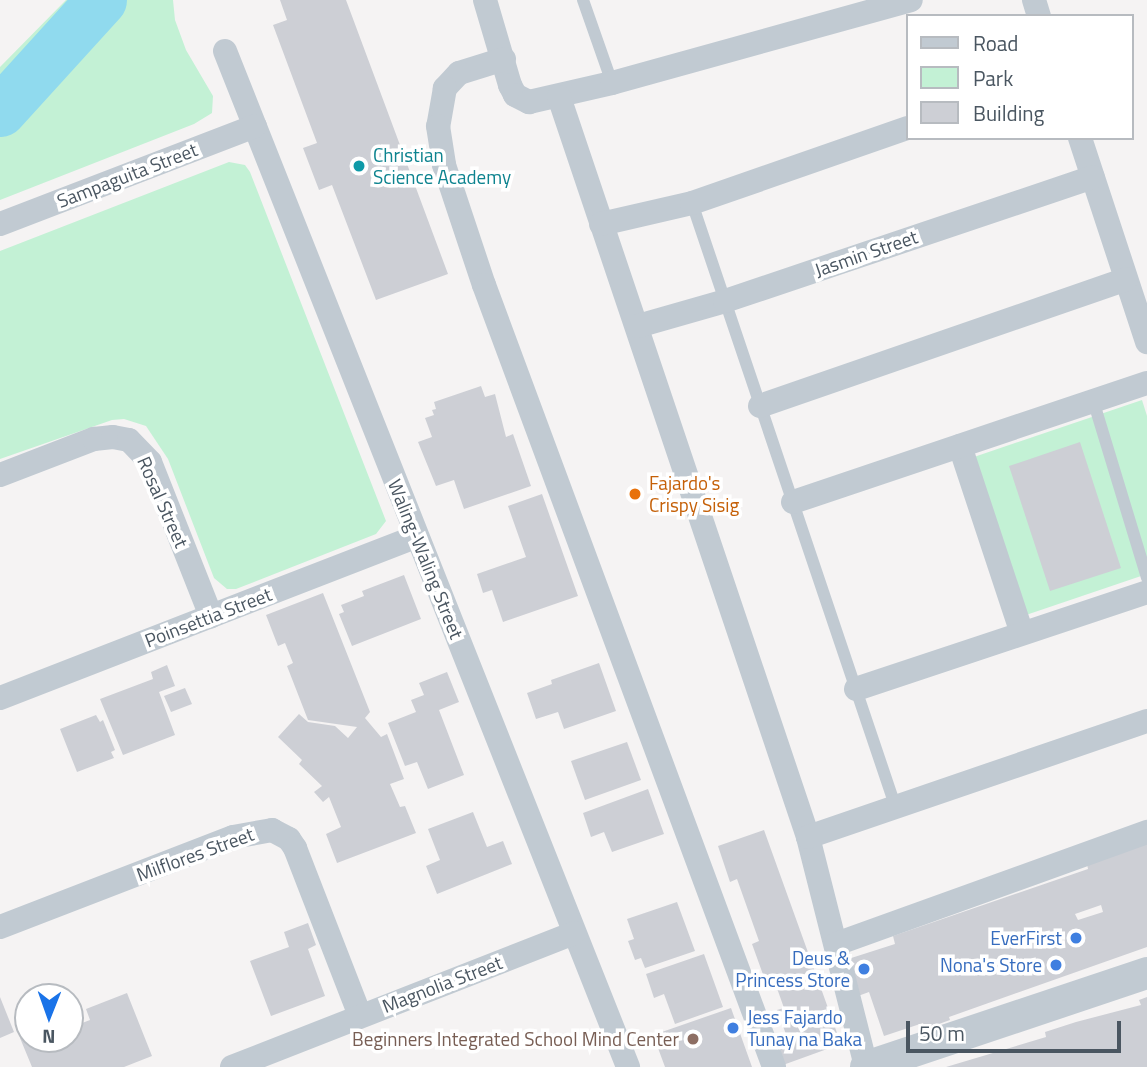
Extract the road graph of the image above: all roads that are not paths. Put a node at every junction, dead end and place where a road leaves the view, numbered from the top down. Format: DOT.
graph roads {
  1 [pos="485,0"];
  2 [pos="583,0"];
  3 [pos="911,0"];
  4 [pos="225,51"];
  5 [pos="504,59"];
  6 [pos="612,83"];
  7 [pos="559,97"];
  8 [pos="255,126"];
  9 [pos="906,128"];
  10 [pos="1081,140"];
  11 [pos="1093,177"];
  12 [pos="692,203"];
  13 [pos="601,223"];
  14 [pos="0,225"];
  15 [pos="1126,279"];
  16 [pos="725,301"];
  17 [pos="638,326"];
  18 [pos="1147,342"];
  19 [pos="1147,383"];
  20 [pos="1093,401"];
  21 [pos="760,406"];
  22 [pos="960,446"];
  23 [pos="0,475"];
  24 [pos="793,502"];
  25 [pos="417,536"];
  26 [pos="1147,578"];
  27 [pos="1147,592"];
  28 [pos="211,616"];
  29 [pos="1022,633"];
  30 [pos="856,689"];
  31 [pos="0,698"];
  32 [pos="1147,721"];
  33 [pos="896,808"];
  34 [pos="1147,832"];
  35 [pos="808,837"];
  36 [pos="0,927"];
  37 [pos="574,933"];
  38 [pos="836,944"];
  39 [pos="1147,973"];
  40 [pos="360,1016"];
  41 [pos="232,1067"];
  42 [pos="628,1067"];
  43 [pos="774,1067"];
  44 [pos="866,1067"];
  1 -- 5 [label="street"];
  2 -- 6 [label="lane"];
  3 -- 6 [label="street"];
  4 -- 8 [label="street, Waling-Waling Street"];
  5 -- 7 [label="street"];
  5 -- 43 [label="street"];
  6 -- 7 [label="street"];
  7 -- 13 [label="street"];
  8 -- 14 [label="street, Sampaguita Street"];
  8 -- 25 [label="street, Waling-Waling Street"];
  9 -- 12 [label="street"];
  10 -- 11 [label="street"];
  11 -- 15 [label="street"];
  11 -- 16 [label="street, Jasmin Street"];
  12 -- 13 [label="street"];
  12 -- 16 [label="lane"];
  13 -- 17 [label="street"];
  15 -- 18 [label="street"];
  15 -- 21 [label="street"];
  16 -- 17 [label="street, Jasmin Street"];
  16 -- 21 [label="lane"];
  17 -- 35 [label="street"];
  19 -- 20 [label="street"];
  20 -- 22 [label="street"];
  20 -- 26 [label="lane"];
  21 -- 24 [label="lane"];
  22 -- 24 [label="street"];
  22 -- 29 [label="street"];
  23 -- 28 [label="street, Rosal Street"];
  24 -- 30 [label="lane"];
  25 -- 28 [label="street, Poinsettia Street"];
  25 -- 37 [label="street, Waling-Waling Street"];
  27 -- 29 [label="street"];
  28 -- 31 [label="street, Poinsettia Street"];
  29 -- 30 [label="street"];
  30 -- 33 [label="lane"];
  32 -- 33 [label="street"];
  33 -- 35 [label="street"];
  34 -- 38 [label="street"];
  35 -- 38 [label="street"];
  36 -- 40 [label="street, Milflores Street"];
  37 -- 40 [label="street, Magnolia Street"];
  37 -- 42 [label="street, Waling-Waling Street"];
  38 -- 44 [label="street"];
  39 -- 44 [label="street"];
  40 -- 41 [label="street, Magnolia Street"];
}
